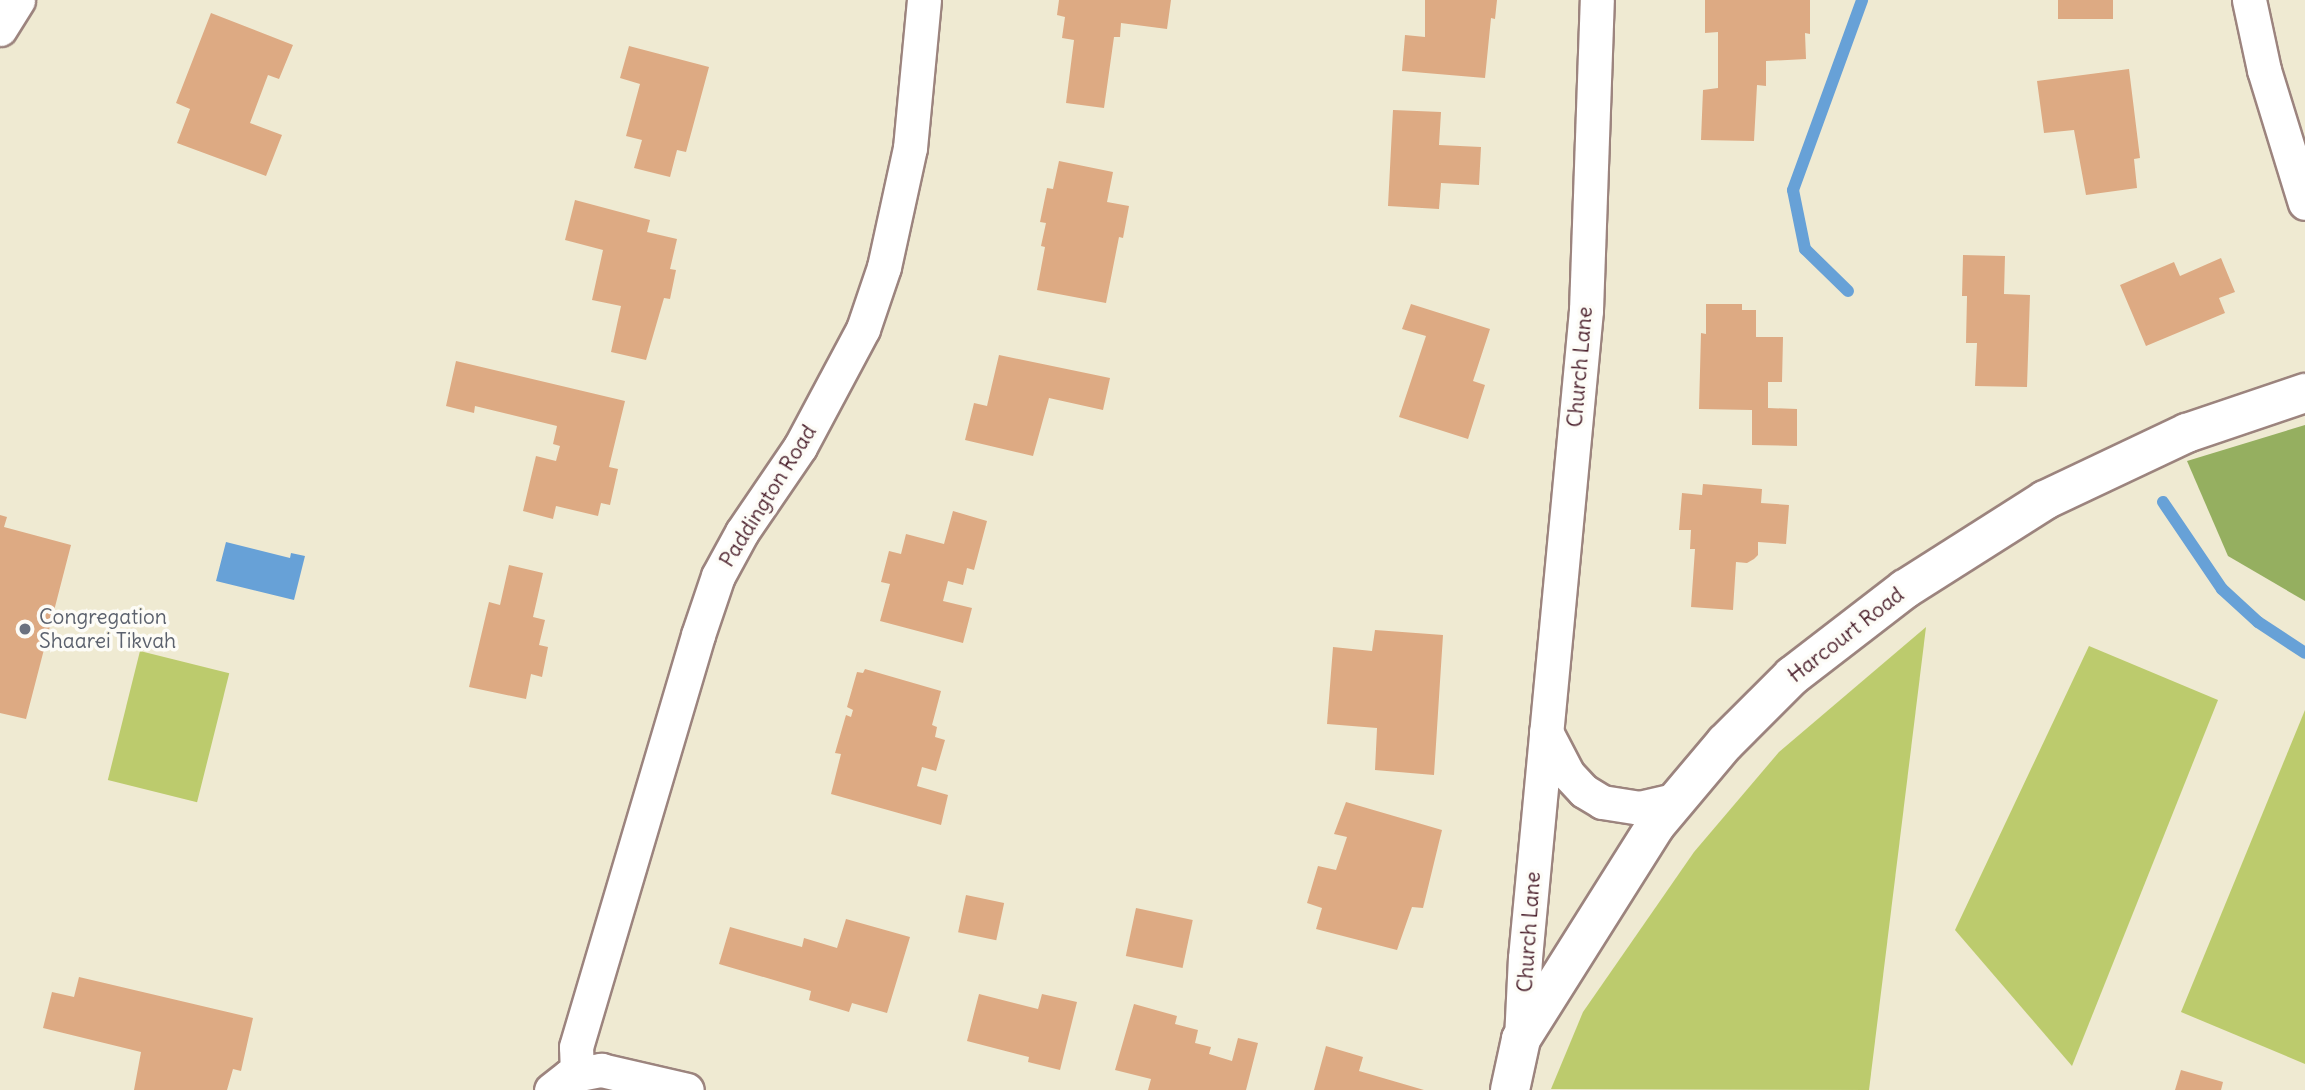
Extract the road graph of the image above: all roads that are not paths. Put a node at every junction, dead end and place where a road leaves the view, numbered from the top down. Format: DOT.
graph roads {
  1 [pos="18,0"];
  2 [pos="924,0"];
  3 [pos="1597,0"];
  4 [pos="2249,0"];
  5 [pos="0,29"];
  6 [pos="2305,203"];
  7 [pos="2305,393"];
  8 [pos="1546,732"];
  9 [pos="1678,799"];
  10 [pos="1521,1039"];
  11 [pos="564,1082"];
  12 [pos="687,1090"];
  13 [pos="1510,1090"];
  1 -- 5 [label="street"];
  2 -- 11 [label="street, Paddington Road"];
  3 -- 8 [label="street, Church Lane"];
  4 -- 6 [label="street"];
  7 -- 9 [label="street, Harcourt Road"];
  8 -- 9 [label="street"];
  8 -- 10 [label="street, Church Lane"];
  9 -- 10 [label="street, Harcourt Road"];
  10 -- 13 [label="street, Church Lane"];
  11 -- 12 [label="street"];
}
